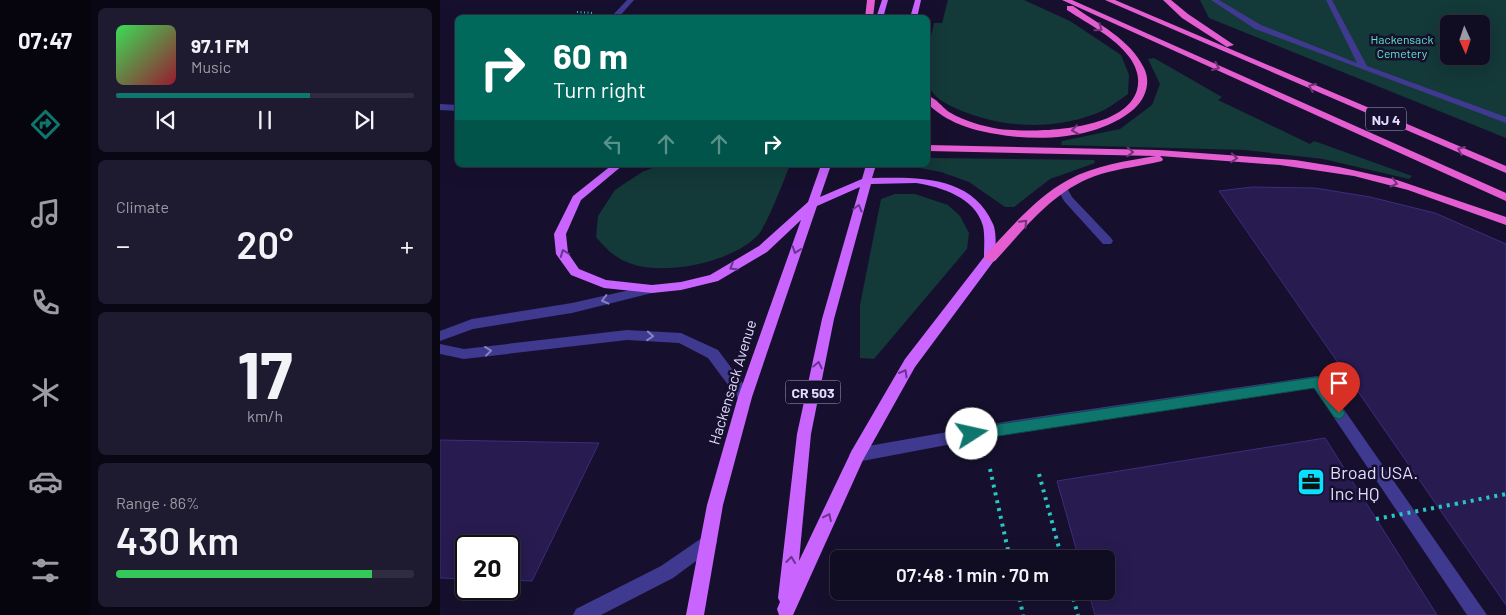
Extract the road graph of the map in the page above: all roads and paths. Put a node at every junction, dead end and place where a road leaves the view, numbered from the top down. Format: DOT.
graph roads {
  1 [pos="631,0"];
  2 [pos="871,0"];
  3 [pos="885,0"];
  4 [pos="918,0"];
  5 [pos="1059,0"];
  6 [pos="1066,0"];
  7 [pos="1109,0"];
  8 [pos="1167,0"];
  9 [pos="1214,0"];
  10 [pos="1329,0"];
  11 [pos="577,12"];
  12 [pos="598,13"];
  13 [pos="616,15"];
  14 [pos="869,15"];
  15 [pos="879,15"];
  16 [pos="914,15"];
  17 [pos="1267,68"];
  18 [pos="1364,68"];
  19 [pos="930,102"];
  20 [pos="440,107"];
  21 [pos="455,108"];
  22 [pos="1506,120"];
  23 [pos="930,148"];
  24 [pos="1185,154"];
  25 [pos="616,167"];
  26 [pos="825,167"];
  27 [pos="870,167"];
  28 [pos="1506,170"];
  29 [pos="866,181"];
  30 [pos="1062,188"];
  31 [pos="1506,197"];
  32 [pos="812,204"];
  33 [pos="1506,221"];
  34 [pos="1107,241"];
  35 [pos="990,258"];
  36 [pos="652,289"];
  37 [pos="440,336"];
  38 [pos="440,349"];
  39 [pos="745,397"];
  40 [pos="857,456"];
  41 [pos="990,470"];
  42 [pos="1038,474"];
  43 [pos="1506,494"];
  44 [pos="1376,519"];
  45 [pos="709,541"];
  46 [pos="1008,550"];
  47 [pos="1059,550"];
  48 [pos="1020,600"];
  49 [pos="1074,600"];
  50 [pos="786,612"];
  51 [pos="582,615"];
  52 [pos="695,615"];
  53 [pos="1023,615"];
  54 [pos="1078,615"];
  55 [pos="1478,615"];
  1 -- 13 [label="lane"];
  2 -- 14 [label="highway"];
  3 -- 15 [label="main road"];
  4 -- 16 [label="main road"];
  5 -- 19 [label="highway, one-way"];
  6 -- 31 [label="highway, NJ 4, one-way"];
  7 -- 17 [label="highway, NJ 4"];
  8 -- 17 [label="highway"];
  9 -- 18 [label="lane"];
  10 -- 18 [label="lane"];
  11 -- 12 [label="path"];
  28 -- 17 [label="highway, NJ 4, one-way"];
  18 -- 22 [label="lane"];
  20 -- 21 [label="lane"];
  23 -- 24 [label="highway, one-way"];
  24 -- 30 [label="highway"];
  24 -- 33 [label="highway, one-way"];
  36 -- 25 [label="main road, one-way"];
  26 -- 32 [label="main road, Hackensack Avenue"];
  27 -- 29 [label="main road, CR 503"];
  29 -- 32 [label="main road"];
  29 -- 35 [label="main road"];
  50 -- 29 [label="main road, CR 503, one-way"];
  30 -- 34 [label="lane"];
  35 -- 30 [label="highway, one-way"];
  32 -- 36 [label="main road, one-way"];
  32 -- 39 [label="main road, Hackensack Avenue, one-way"];
  40 -- 35 [label="main road, one-way"];
  36 -- 37 [label="lane, one-way"];
  38 -- 39 [label="lane, one-way"];
  39 -- 45 [label="main road, Hackensack Avenue"];
  50 -- 40 [label="main road, one-way"];
  40 -- 55 [label="lane"];
  41 -- 46 [label="path"];
  42 -- 47 [label="path"];
  43 -- 44 [label="path, bridge"];
  45 -- 51 [label="lane"];
  45 -- 52 [label="main road, Hackensack Avenue"];
  48 -- 53 [label="path"];
  49 -- 54 [label="path"];
}
